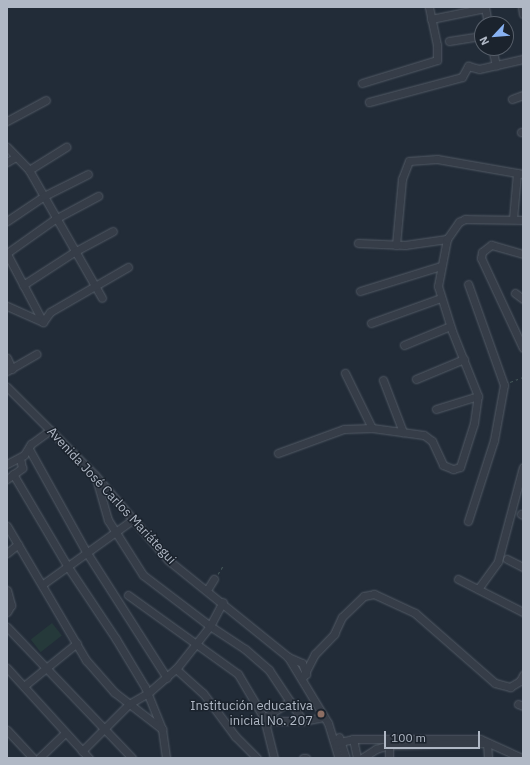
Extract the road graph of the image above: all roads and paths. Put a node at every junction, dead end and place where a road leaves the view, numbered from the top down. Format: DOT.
graph roads {
  1 [pos="429,7"];
  2 [pos="522,7"];
  3 [pos="485,8"];
  4 [pos="523,14"];
  5 [pos="431,19"];
  6 [pos="474,37"];
  7 [pos="449,41"];
  8 [pos="494,56"];
  9 [pos="523,59"];
  10 [pos="496,66"];
  11 [pos="362,83"];
  12 [pos="523,96"];
  13 [pos="512,99"];
  14 [pos="46,100"];
  15 [pos="369,102"];
  16 [pos="7,121"];
  17 [pos="66,147"];
  18 [pos="7,148"];
  19 [pos="14,158"];
  20 [pos="7,162"];
  21 [pos="29,170"];
  22 [pos="88,174"];
  23 [pos="520,174"];
  24 [pos="44,196"];
  25 [pos="98,196"];
  26 [pos="55,219"];
  27 [pos="513,219"];
  28 [pos="523,220"];
  29 [pos="7,221"];
  30 [pos="113,231"];
  31 [pos="447,239"];
  32 [pos="358,243"];
  33 [pos="396,245"];
  34 [pos="74,252"];
  35 [pos="7,253"];
  36 [pos="523,254"];
  37 [pos="441,266"];
  38 [pos="128,267"];
  39 [pos="23,284"];
  40 [pos="468,284"];
  41 [pos="96,286"];
  42 [pos="360,291"];
  43 [pos="515,293"];
  44 [pos="102,298"];
  45 [pos="441,298"];
  46 [pos="523,299"];
  47 [pos="7,306"];
  48 [pos="44,322"];
  49 [pos="371,323"];
  50 [pos="450,326"];
  51 [pos="404,344"];
  52 [pos="523,348"];
  53 [pos="37,354"];
  54 [pos="7,358"];
  55 [pos="464,359"];
  56 [pos="10,370"];
  57 [pos="345,373"];
  58 [pos="523,377"];
  59 [pos="416,379"];
  60 [pos="382,380"];
  61 [pos="504,385"];
  62 [pos="7,388"];
  63 [pos="478,396"];
  64 [pos="436,409"];
  65 [pos="372,428"];
  66 [pos="50,430"];
  67 [pos="403,432"];
  68 [pos="29,449"];
  69 [pos="278,453"];
  70 [pos="20,458"];
  71 [pos="7,464"];
  72 [pos="523,466"];
  73 [pos="95,475"];
  74 [pos="10,477"];
  75 [pos="132,520"];
  76 [pos="468,521"];
  77 [pos="7,526"];
  78 [pos="115,534"];
  79 [pos="18,544"];
  80 [pos="7,553"];
  81 [pos="87,553"];
  82 [pos="507,558"];
  83 [pos="223,566"];
  84 [pos="68,567"];
  85 [pos="523,567"];
  86 [pos="214,579"];
  87 [pos="458,579"];
  88 [pos="43,584"];
  89 [pos="478,589"];
  90 [pos="7,590"];
  91 [pos="207,590"];
  92 [pos="128,595"];
  93 [pos="223,602"];
  94 [pos="7,612"];
  95 [pos="523,612"];
  96 [pos="210,626"];
  97 [pos="7,627"];
  98 [pos="76,643"];
  99 [pos="196,644"];
  100 [pos="7,668"];
  101 [pos="46,668"];
  102 [pos="176,669"];
  103 [pos="523,675"];
  104 [pos="304,676"];
  105 [pos="166,678"];
  106 [pos="24,686"];
  107 [pos="148,693"];
  108 [pos="290,701"];
  109 [pos="129,704"];
  110 [pos="265,720"];
  111 [pos="326,720"];
  112 [pos="303,721"];
  113 [pos="103,727"];
  114 [pos="162,729"];
  115 [pos="7,730"];
  116 [pos="66,733"];
  117 [pos="353,739"];
  118 [pos="338,742"];
  119 [pos="389,742"];
  120 [pos="487,743"];
  121 [pos="82,751"];
  122 [pos="33,758"];
  123 [pos="39,758"];
  124 [pos="88,758"];
  125 [pos="132,758"];
  126 [pos="166,758"];
  127 [pos="257,758"];
  128 [pos="274,758"];
  129 [pos="338,758"];
  130 [pos="346,758"];
  131 [pos="357,758"];
  132 [pos="362,758"];
  133 [pos="389,758"];
  134 [pos="488,758"];
  135 [pos="522,758"];
  1 -- 5 [label="street"];
  2 -- 4 [label="street"];
  3 -- 5 [label="street"];
  5 -- 11 [label="street"];
  6 -- 7 [label="street"];
  8 -- 10 [label="street"];
  9 -- 10 [label="street"];
  10 -- 15 [label="street"];
  12 -- 13 [label="street"];
  14 -- 16 [label="street"];
  17 -- 21 [label="street"];
  18 -- 19 [label="street"];
  19 -- 20 [label="street"];
  19 -- 21 [label="street"];
  21 -- 24 [label="street"];
  22 -- 24 [label="street"];
  23 -- 27 [label="street"];
  23 -- 33 [label="street"];
  24 -- 26 [label="street"];
  24 -- 29 [label="street"];
  25 -- 26 [label="street"];
  26 -- 34 [label="street"];
  26 -- 35 [label="street"];
  27 -- 28 [label="street"];
  27 -- 31 [label="street"];
  30 -- 34 [label="street"];
  31 -- 33 [label="street"];
  31 -- 37 [label="street"];
  32 -- 33 [label="street"];
  34 -- 39 [label="street"];
  34 -- 41 [label="street"];
  35 -- 39 [label="street"];
  36 -- 52 [label="street"];
  37 -- 42 [label="street"];
  37 -- 45 [label="street"];
  38 -- 41 [label="street"];
  39 -- 48 [label="street"];
  40 -- 61 [label="street"];
  41 -- 44 [label="street"];
  41 -- 48 [label="street"];
  43 -- 46 [label="street"];
  45 -- 49 [label="street"];
  45 -- 50 [label="street"];
  47 -- 48 [label="street"];
  50 -- 51 [label="street"];
  50 -- 55 [label="street"];
  53 -- 56 [label="street"];
  54 -- 56 [label="street"];
  55 -- 59 [label="street"];
  55 -- 63 [label="street"];
  57 -- 65 [label="street"];
  58 -- 61 [label="path"];
  60 -- 67 [label="street"];
  61 -- 76 [label="street"];
  62 -- 66 [label="street, Avenida José Carlos Mariátegui"];
  63 -- 64 [label="street"];
  63 -- 67 [label="street"];
  65 -- 67 [label="street"];
  65 -- 69 [label="street"];
  66 -- 68 [label="street"];
  66 -- 73 [label="street, Avenida José Carlos Mariátegui"];
  68 -- 70 [label="street"];
  68 -- 81 [label="street"];
  70 -- 71 [label="street"];
  70 -- 74 [label="street"];
  72 -- 89 [label="street"];
  73 -- 75 [label="street, Avenida José Carlos Mariátegui"];
  73 -- 78 [label="street"];
  74 -- 84 [label="street"];
  75 -- 78 [label="street"];
  75 -- 91 [label="street, Avenida José Carlos Mariátegui"];
  77 -- 79 [label="street"];
  78 -- 81 [label="street"];
  78 -- 96 [label="street"];
  79 -- 80 [label="street"];
  79 -- 88 [label="street"];
  81 -- 84 [label="street"];
  81 -- 105 [label="street"];
  82 -- 85 [label="street"];
  83 -- 86 [label="path"];
  84 -- 88 [label="street"];
  84 -- 107 [label="street"];
  86 -- 91 [label="street"];
  87 -- 89 [label="street"];
  88 -- 98 [label="street"];
  89 -- 95 [label="street"];
  90 -- 94 [label="street"];
  91 -- 93 [label="street, Avenida José Carlos Mariátegui"];
  92 -- 99 [label="street"];
  93 -- 96 [label="street"];
  93 -- 104 [label="street, Avenida José Carlos Mariátegui"];
  96 -- 99 [label="street"];
  96 -- 108 [label="street"];
  97 -- 101 [label="street"];
  98 -- 101 [label="street"];
  98 -- 109 [label="street"];
  99 -- 102 [label="street"];
  99 -- 110 [label="street"];
  100 -- 106 [label="street"];
  101 -- 106 [label="street"];
  101 -- 113 [label="street"];
  102 -- 105 [label="street"];
  102 -- 127 [label="street"];
  103 -- 104 [label="street"];
  104 -- 111 [label="street, Avenida José Carlos Mariátegui"];
  105 -- 107 [label="street"];
  106 -- 116 [label="street"];
  107 -- 109 [label="street"];
  107 -- 114 [label="street"];
  108 -- 110 [label="street"];
  108 -- 112 [label="street"];
  109 -- 113 [label="street"];
  109 -- 114 [label="street"];
  110 -- 112 [label="street"];
  110 -- 128 [label="street"];
  111 -- 112 [label="street"];
  111 -- 118 [label="street, Avenida José Carlos Mariátegui"];
  113 -- 121 [label="street"];
  113 -- 125 [label="street"];
  114 -- 126 [label="street"];
  115 -- 122 [label="street"];
  116 -- 121 [label="street"];
  116 -- 123 [label="street"];
  117 -- 118 [label="street"];
  117 -- 119 [label="street"];
  117 -- 131 [label="street"];
  118 -- 129 [label="street, Avenida José Carlos Mariátegui"];
  118 -- 130 [label="street, Avenida José Carlos Mariátegui"];
  119 -- 120 [label="street"];
  119 -- 132 [label="street"];
  119 -- 133 [label="street"];
  120 -- 134 [label="street"];
  120 -- 135 [label="street"];
  121 -- 124 [label="street"];
}
